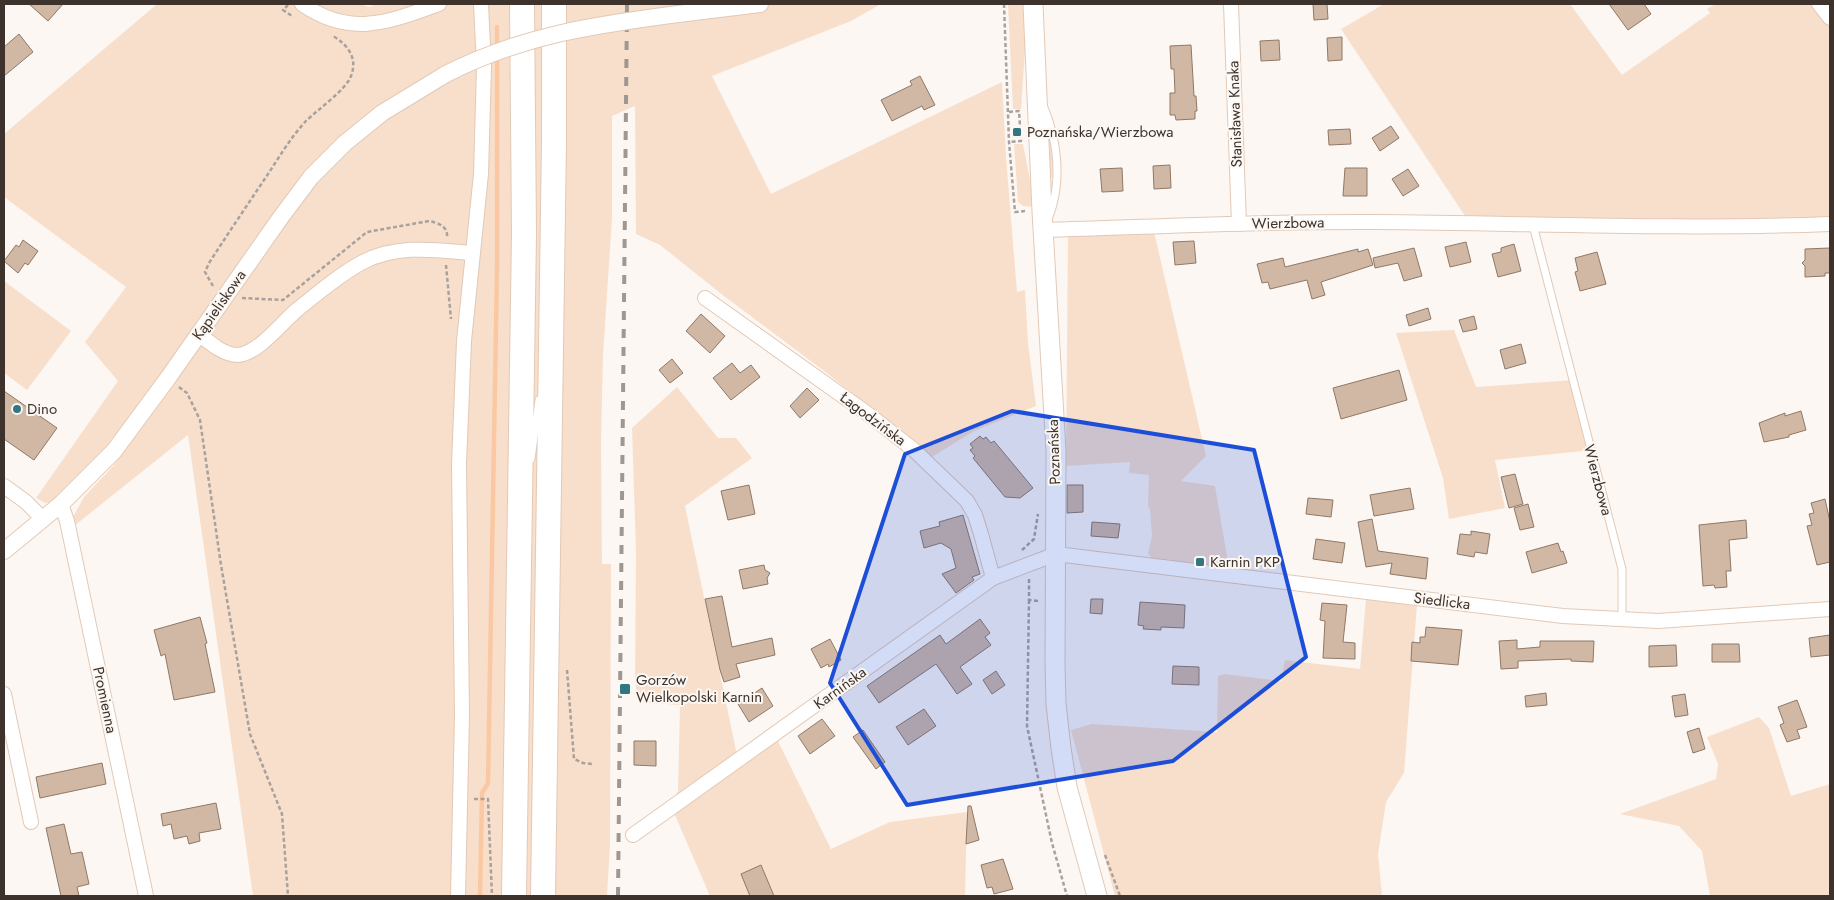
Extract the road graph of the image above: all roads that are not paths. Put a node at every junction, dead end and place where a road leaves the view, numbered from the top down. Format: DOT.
graph roads {
  1 [pos="302,4"];
  2 [pos="439,4"];
  3 [pos="481,4"];
  4 [pos="522,4"];
  5 [pos="554,4"];
  6 [pos="760,4"];
  7 [pos="1033,4"];
  8 [pos="1232,4"];
  9 [pos="1819,4"];
  10 [pos="1830,18"];
  11 [pos="1036,88"];
  12 [pos="1239,224"];
  13 [pos="1830,224"];
  14 [pos="1533,225"];
  15 [pos="1043,230"];
  16 [pos="472,253"];
  17 [pos="705,298"];
  18 [pos="551,313"];
  19 [pos="522,314"];
  20 [pos="198,333"];
  21 [pos="542,378"];
  22 [pos="530,387"];
  23 [pos="531,396"];
  24 [pos="540,396"];
  25 [pos="535,433"];
  26 [pos="538,461"];
  27 [pos="530,471"];
  28 [pos="529,480"];
  29 [pos="4,486"];
  30 [pos="541,489"];
  31 [pos="61,504"];
  32 [pos="43,519"];
  33 [pos="4,551"];
  34 [pos="518,554"];
  35 [pos="549,554"];
  36 [pos="1056,554"];
  37 [pos="993,578"];
  38 [pos="1830,609"];
  39 [pos="1622,620"];
  40 [pos="4,694"];
  41 [pos="31,822"];
  42 [pos="633,836"];
  43 [pos="146,896"];
  44 [pos="458,896"];
  45 [pos="514,896"];
  46 [pos="543,896"];
  47 [pos="1097,896"];
  1 -- 2 [label="street"];
  3 -- 16 [label="street"];
  4 -- 19 [label="highway"];
  5 -- 18 [label="highway"];
  6 -- 20 [label="street, Kąpieliskowa, bridge"];
  7 -- 11 [label="main road, Poznańska"];
  8 -- 12 [label="street, Stanisława Knaka"];
  9 -- 10 [label="street"];
  11 -- 15 [label="main road, Poznańska"];
  11 -- 15 [label="lane"];
  12 -- 14 [label="street, Wierzbowa"];
  12 -- 15 [label="street, Wierzbowa"];
  13 -- 14 [label="street, Wierzbowa"];
  14 -- 39 [label="lane, Wierzbowa"];
  15 -- 36 [label="main road, Poznańska"];
  16 -- 20 [label="street"];
  16 -- 44 [label="street"];
  17 -- 37 [label="street, Łagodzińska"];
  18 -- 21 [label="lane"];
  18 -- 35 [label="highway"];
  19 -- 22 [label="lane"];
  19 -- 34 [label="highway"];
  20 -- 31 [label="street, Kąpieliskowa"];
  23 -- 25 [label="lane"];
  24 -- 25 [label="lane"];
  25 -- 26 [label="lane"];
  25 -- 27 [label="lane"];
  28 -- 34 [label="lane"];
  29 -- 32 [label="street"];
  30 -- 35 [label="lane"];
  31 -- 32 [label="street, Kąpieliskowa"];
  31 -- 43 [label="street, Promienna"];
  32 -- 33 [label="street, Kąpieliskowa"];
  34 -- 45 [label="highway"];
  35 -- 46 [label="highway"];
  36 -- 37 [label="street, Karnińska"];
  36 -- 39 [label="street, Siedlicka"];
  36 -- 47 [label="main road, Poznańska"];
  37 -- 42 [label="street, Karnińska"];
  38 -- 39 [label="street, Siedlicka"];
  40 -- 41 [label="street"];
}
